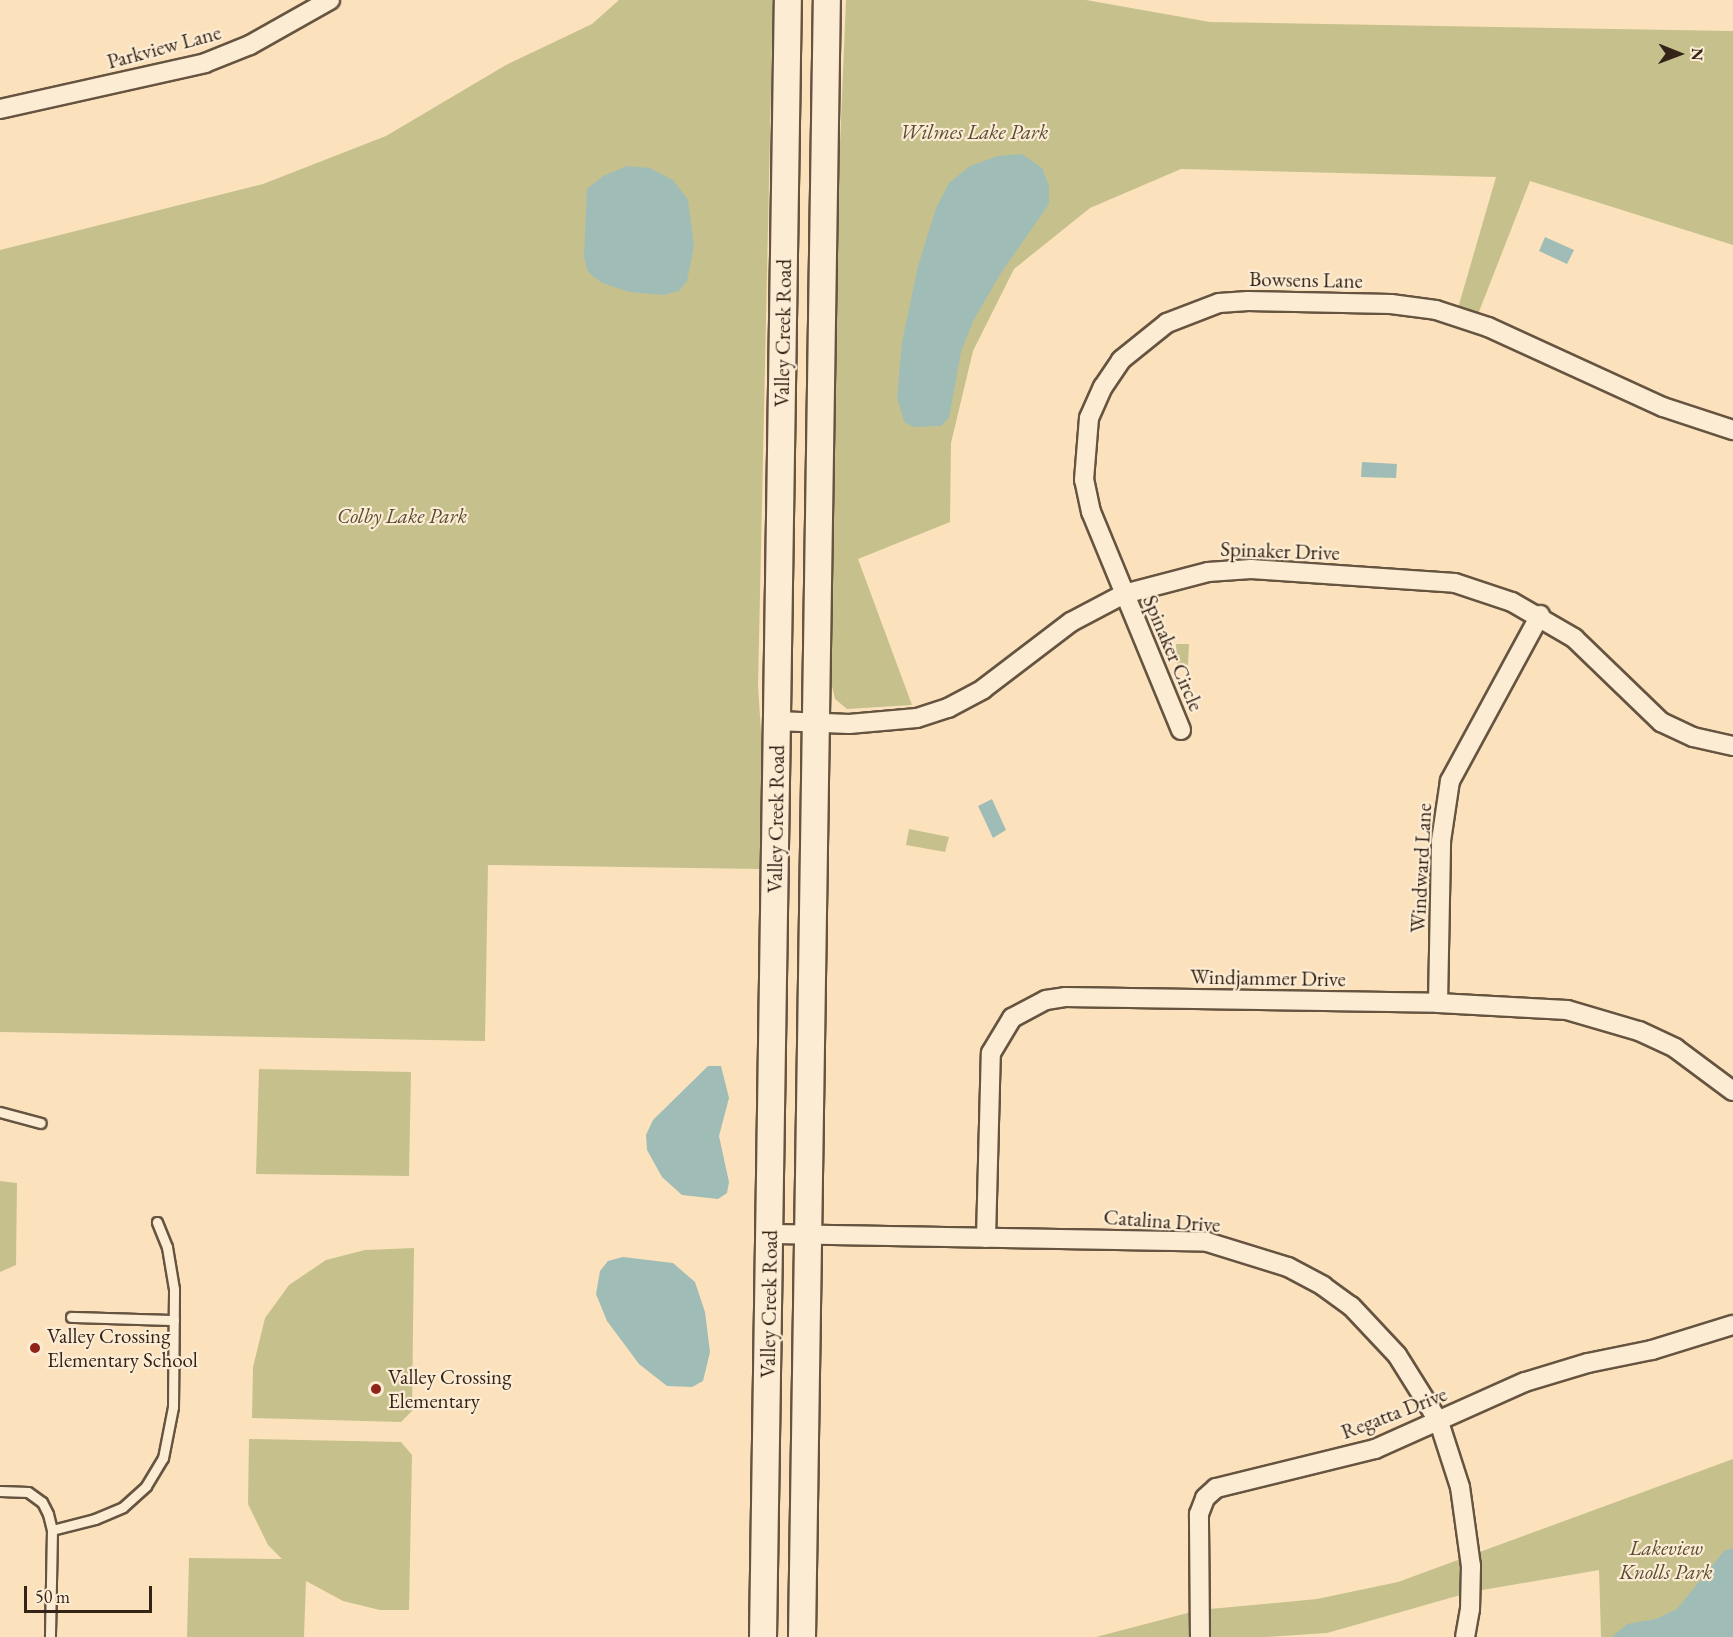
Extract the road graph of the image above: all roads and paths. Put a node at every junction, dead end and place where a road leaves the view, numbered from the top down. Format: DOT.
graph roads {
  1 [pos="330,0"];
  2 [pos="788,0"];
  3 [pos="827,0"];
  4 [pos="0,110"];
  5 [pos="1733,430"];
  6 [pos="1124,594"];
  7 [pos="1540,615"];
  8 [pos="777,721"];
  9 [pos="816,723"];
  10 [pos="1181,730"];
  11 [pos="1733,746"];
  12 [pos="1438,1003"];
  13 [pos="1733,1091"];
  14 [pos="0,1112"];
  15 [pos="41,1123"];
  16 [pos="157,1222"];
  17 [pos="770,1234"];
  18 [pos="808,1234"];
  19 [pos="987,1238"];
  20 [pos="70,1317"];
  21 [pos="174,1320"];
  22 [pos="1733,1324"];
  23 [pos="1439,1422"];
  24 [pos="2,1490"];
  25 [pos="52,1530"];
  26 [pos="50,1637"];
  27 [pos="764,1637"];
  28 [pos="802,1637"];
  29 [pos="1200,1637"];
  30 [pos="1465,1637"];
  1 -- 4 [label="street, Parkview Lane"];
  2 -- 8 [label="main road, Valley Creek Road"];
  3 -- 9 [label="main road, Valley Creek Road"];
  5 -- 6 [label="street, Bowsens Lane"];
  6 -- 7 [label="street, Spinaker Drive"];
  6 -- 9 [label="street, Spinaker Drive"];
  6 -- 10 [label="street, Spinaker Circle"];
  7 -- 11 [label="street, Spinaker Drive"];
  7 -- 12 [label="street, Windward Lane"];
  8 -- 9 [label="street, Spinaker Drive"];
  8 -- 17 [label="main road, Valley Creek Road"];
  9 -- 18 [label="main road, Valley Creek Road"];
  12 -- 13 [label="street, Windjammer Drive"];
  12 -- 19 [label="street, Windjammer Drive"];
  14 -- 15 [label="lane"];
  16 -- 21 [label="lane"];
  17 -- 18 [label="street, Catalina Drive"];
  17 -- 27 [label="main road, Valley Creek Road"];
  18 -- 19 [label="street, Catalina Drive"];
  18 -- 28 [label="main road, Valley Creek Road"];
  19 -- 23 [label="street, Catalina Drive"];
  20 -- 21 [label="lane"];
  21 -- 25 [label="lane"];
  22 -- 23 [label="street, Regatta Drive"];
  23 -- 29 [label="street, Regatta Drive"];
  23 -- 30 [label="street, Catalina Drive"];
  24 -- 25 [label="lane"];
  25 -- 26 [label="lane"];
}
